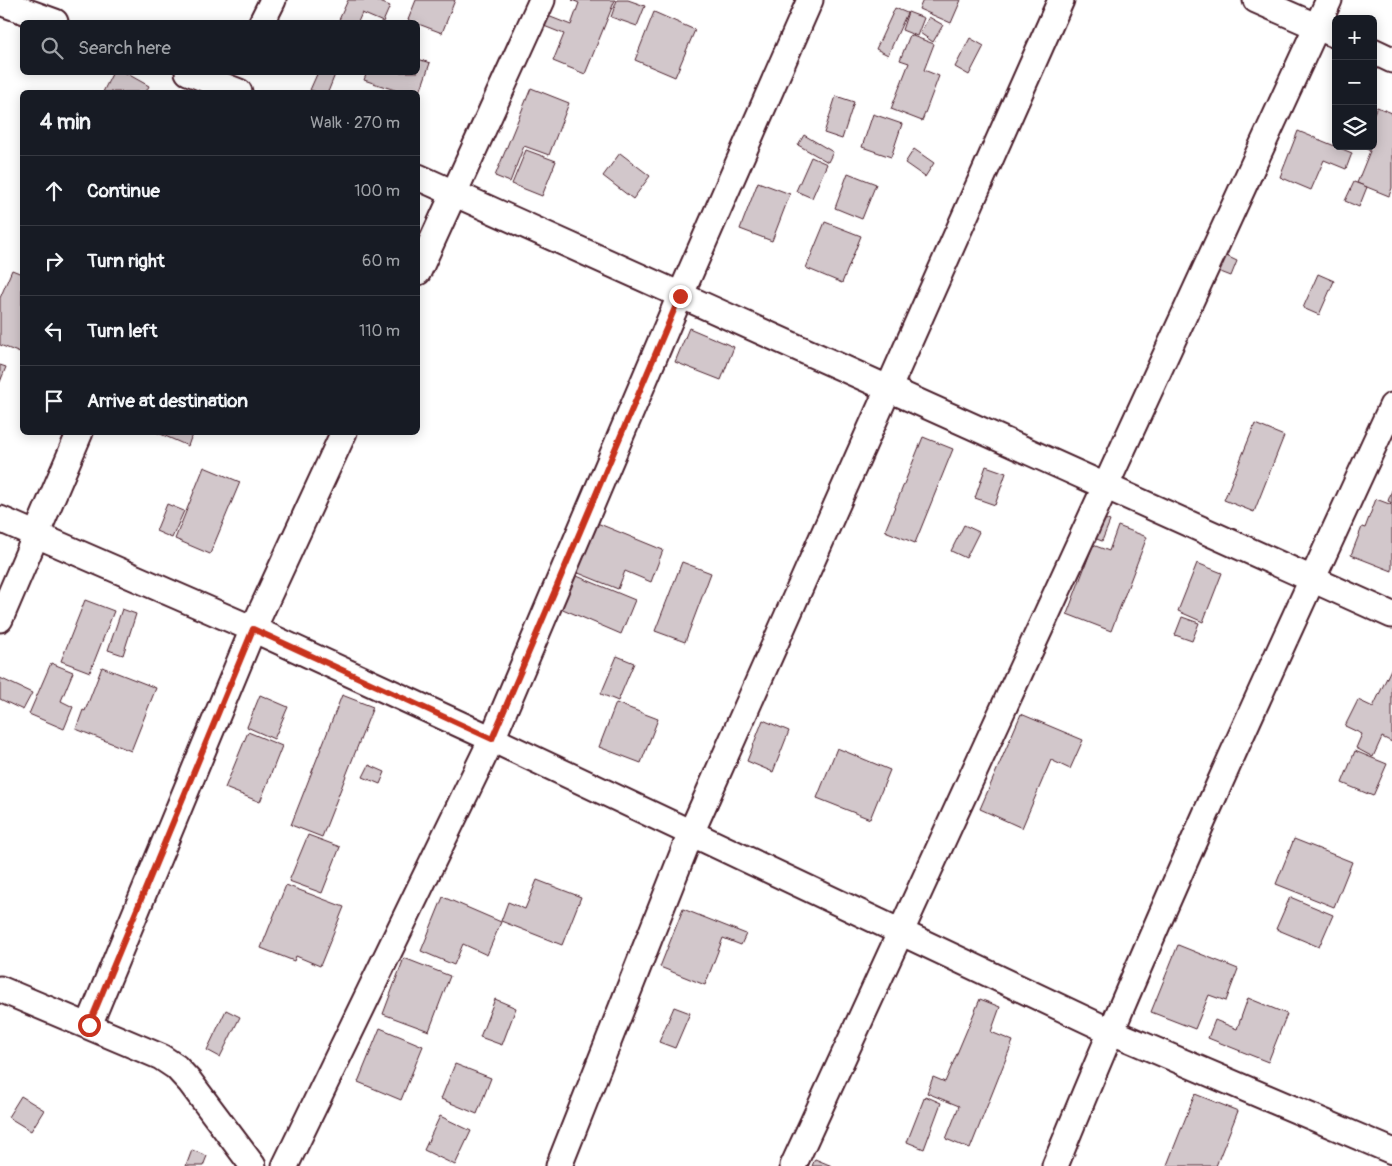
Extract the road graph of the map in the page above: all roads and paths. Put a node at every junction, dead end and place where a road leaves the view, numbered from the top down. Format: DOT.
graph roads {
  1 [pos="273,0"];
  2 [pos="542,0"];
  3 [pos="810,0"];
  4 [pos="1061,0"];
  5 [pos="1256,0"];
  6 [pos="1329,0"];
  7 [pos="0,2"];
  8 [pos="50,20"];
  9 [pos="263,20"];
  10 [pos="1326,31"];
  11 [pos="1377,53"];
  12 [pos="1392,60"];
  13 [pos="197,75"];
  14 [pos="234,87"];
  15 [pos="420,178"];
  16 [pos="453,194"];
  17 [pos="420,268"];
  18 [pos="680,296"];
  19 [pos="889,390"];
  20 [pos="1392,406"];
  21 [pos="79,435"];
  22 [pos="343,435"];
  23 [pos="1106,487"];
  24 [pos="0,519"];
  25 [pos="36,536"];
  26 [pos="1312,579"];
  27 [pos="1392,615"];
  28 [pos="0,619"];
  29 [pos="253,629"];
  30 [pos="492,739"];
  31 [pos="691,833"];
  32 [pos="901,932"];
  33 [pos="0,989"];
  34 [pos="89,1025"];
  35 [pos="1110,1031"];
  36 [pos="1392,1151"];
  37 [pos="252,1166"];
  38 [pos="285,1166"];
  39 [pos="558,1166"];
  40 [pos="794,1166"];
  41 [pos="1055,1166"];
  1 -- 9 [label="street"];
  2 -- 16 [label="street"];
  3 -- 18 [label="street"];
  4 -- 19 [label="street"];
  5 -- 10 [label="street"];
  6 -- 10 [label="street"];
  7 -- 8 [label="street"];
  10 -- 23 [label="street"];
  11 -- 12 [label="street"];
  13 -- 14 [label="street"];
  15 -- 16 [label="street"];
  16 -- 17 [label="street"];
  16 -- 18 [label="street"];
  18 -- 19 [label="street"];
  18 -- 30 [label="street"];
  19 -- 23 [label="street"];
  19 -- 31 [label="street"];
  20 -- 26 [label="street"];
  21 -- 25 [label="street"];
  22 -- 29 [label="street"];
  23 -- 26 [label="street"];
  23 -- 32 [label="street"];
  24 -- 25 [label="street"];
  25 -- 28 [label="street"];
  25 -- 29 [label="street"];
  26 -- 27 [label="street"];
  26 -- 35 [label="street"];
  29 -- 30 [label="street"];
  29 -- 34 [label="street"];
  30 -- 31 [label="street"];
  30 -- 38 [label="street"];
  31 -- 32 [label="street"];
  31 -- 39 [label="street"];
  32 -- 35 [label="street"];
  32 -- 40 [label="street"];
  33 -- 34 [label="street"];
  34 -- 37 [label="street"];
  35 -- 36 [label="street"];
  35 -- 41 [label="street"];
}
